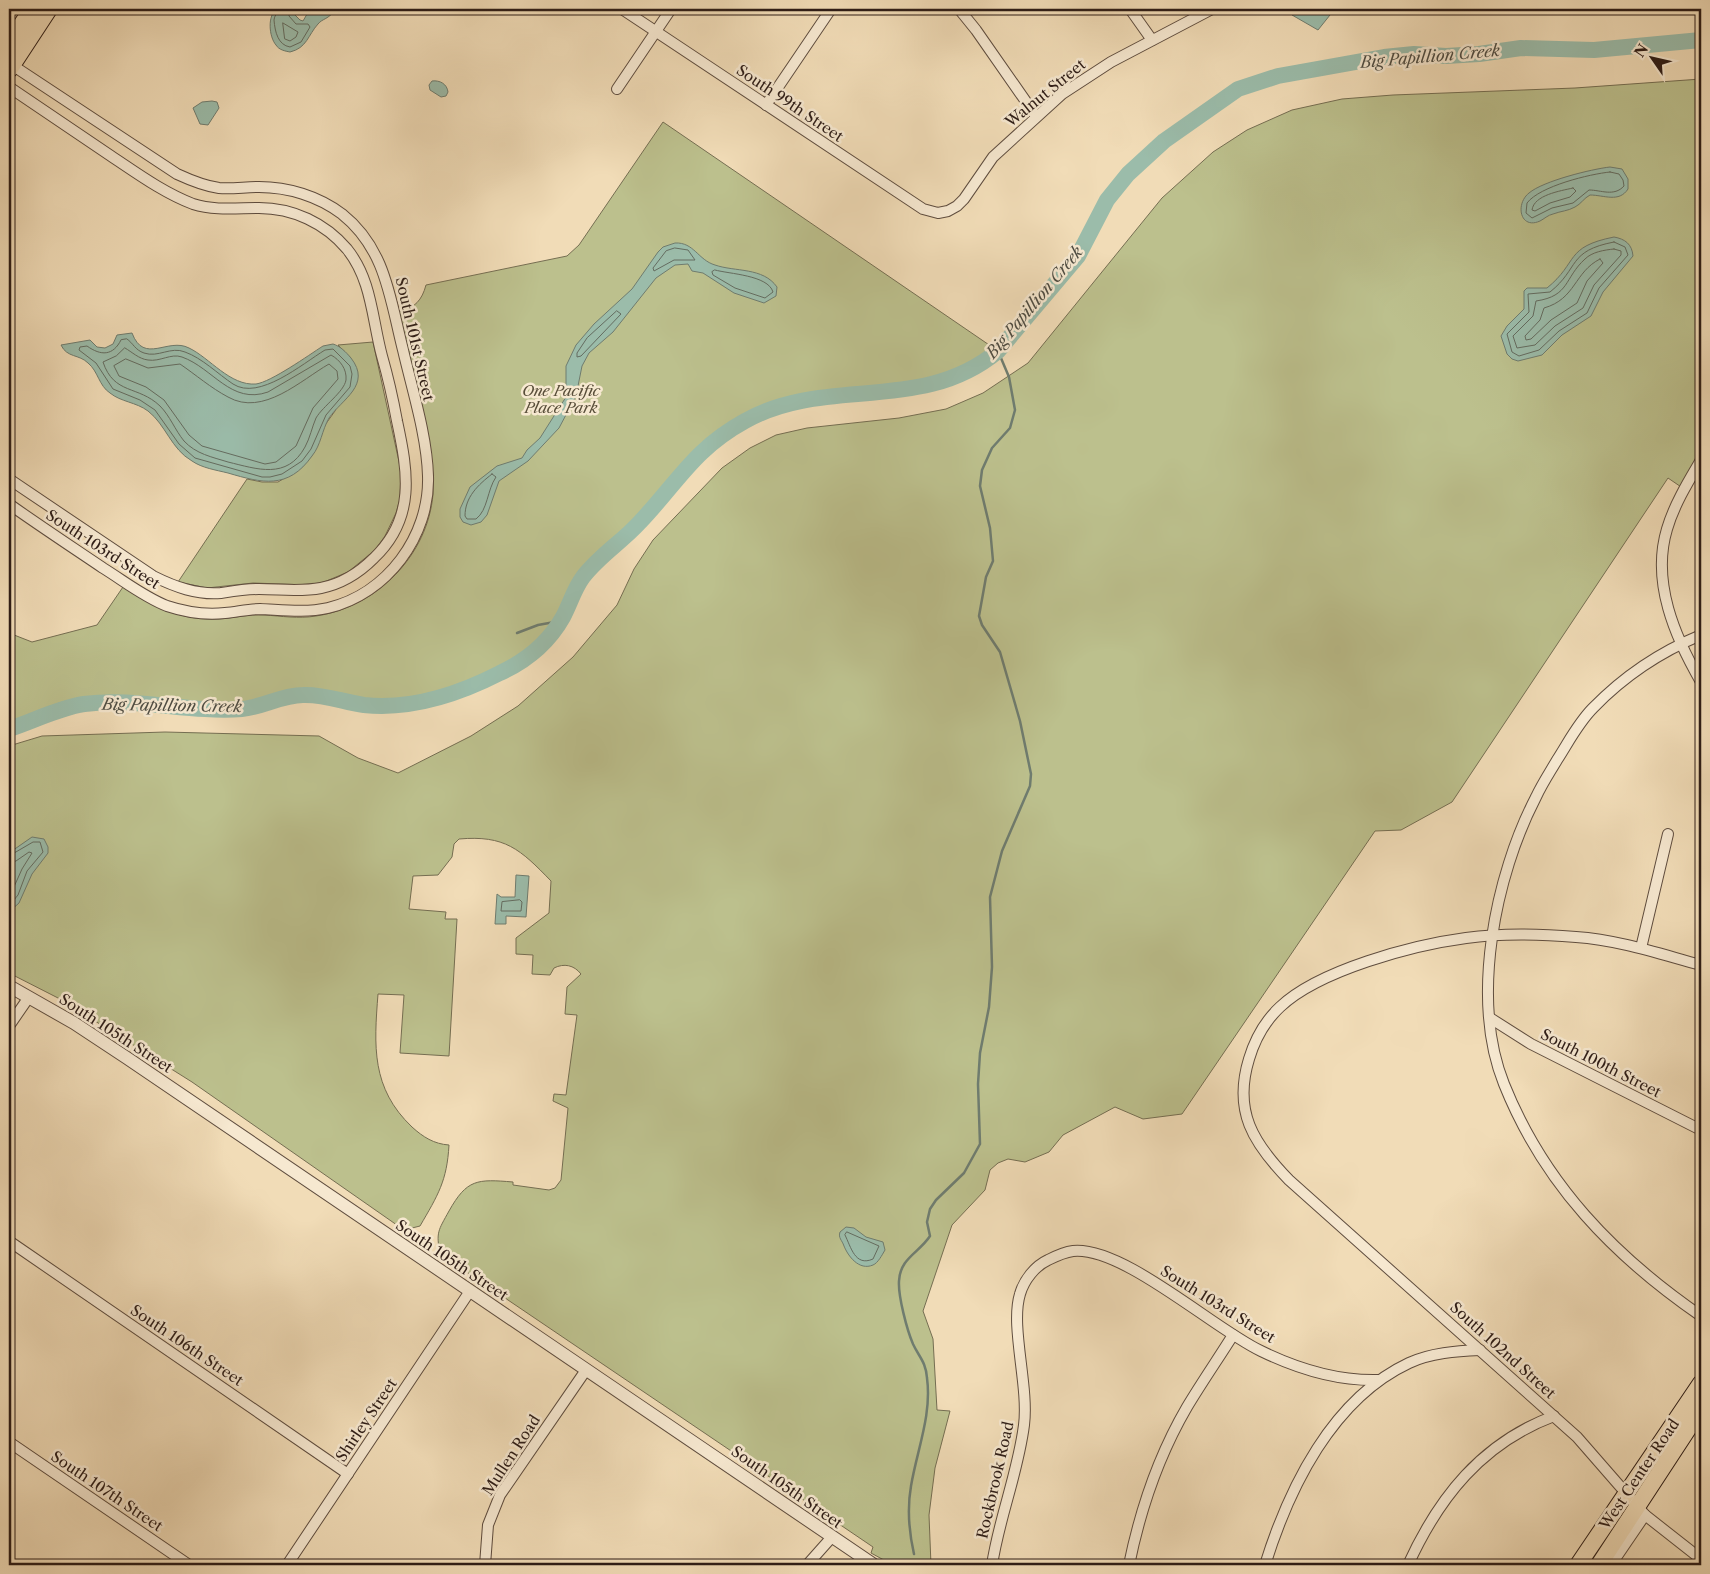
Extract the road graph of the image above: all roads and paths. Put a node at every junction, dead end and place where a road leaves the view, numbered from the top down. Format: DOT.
graph roads {
  1 [pos="32,9"];
  2 [pos="50,9"];
  3 [pos="622,9"];
  4 [pos="670,9"];
  5 [pos="831,9"];
  6 [pos="959,9"];
  7 [pos="1130,9"];
  8 [pos="1212,9"];
  9 [pos="655,31"];
  10 [pos="1152,40"];
  11 [pos="9,43"];
  12 [pos="10,66"];
  13 [pos="9,87"];
  14 [pos="617,89"];
  15 [pos="766,105"];
  16 [pos="1036,116"];
  17 [pos="945,212"];
  18 [pos="1701,460"];
  19 [pos="9,479"];
  20 [pos="9,504"];
  21 [pos="405,554"];
  22 [pos="1701,636"];
  23 [pos="1681,645"];
  24 [pos="1701,682"];
  25 [pos="1668,834"];
  26 [pos="1493,936"];
  27 [pos="1641,948"];
  28 [pos="1701,965"];
  29 [pos="9,986"];
  30 [pos="29,997"];
  31 [pos="1490,1018"];
  32 [pos="9,1026"];
  33 [pos="1701,1130"];
  34 [pos="9,1241"];
  35 [pos="1130,1268"];
  36 [pos="470,1291"];
  37 [pos="1701,1316"];
  38 [pos="1233,1335"];
  39 [pos="1480,1350"];
  40 [pos="586,1370"];
  41 [pos="1378,1380"];
  42 [pos="1701,1383"];
  43 [pos="1701,1409"];
  44 [pos="1554,1416"];
  45 [pos="9,1442"];
  46 [pos="348,1474"];
  47 [pos="1627,1494"];
  48 [pos="1641,1511"];
  49 [pos="831,1538"];
  50 [pos="1701,1559"];
  51 [pos="189,1565"];
  52 [pos="287,1565"];
  53 [pos="485,1565"];
  54 [pos="807,1565"];
  55 [pos="874,1565"];
  56 [pos="992,1565"];
  57 [pos="1129,1565"];
  58 [pos="1265,1565"];
  59 [pos="1408,1565"];
  60 [pos="1578,1565"];
  61 [pos="1599,1565"];
  62 [pos="1611,1565"];
  1 -- 11 [label="main road"];
  2 -- 12 [label="main road"];
  3 -- 9 [label="street, South 99th Street"];
  4 -- 9 [label="street"];
  5 -- 15 [label="street"];
  6 -- 16 [label="street"];
  7 -- 10 [label="street"];
  8 -- 10 [label="street, Walnut Street"];
  9 -- 14 [label="street"];
  9 -- 15 [label="street, South 99th Street"];
  10 -- 16 [label="street, Walnut Street"];
  12 -- 21 [label="street, South 101st Street"];
  13 -- 19 [label="street, South 103rd Street"];
  15 -- 17 [label="street, South 99th Street"];
  16 -- 17 [label="street, Walnut Street"];
  18 -- 23 [label="street"];
  20 -- 21 [label="street, South 103rd Street"];
  22 -- 23 [label="street"];
  23 -- 24 [label="street"];
  23 -- 26 [label="street"];
  25 -- 27 [label="street"];
  26 -- 27 [label="street"];
  26 -- 31 [label="street"];
  26 -- 39 [label="street, South 102nd Street"];
  27 -- 28 [label="street"];
  29 -- 30 [label="street, South 105th Street"];
  30 -- 32 [label="street"];
  30 -- 36 [label="street, South 105th Street"];
  31 -- 33 [label="street, South 100th Street"];
  31 -- 37 [label="street"];
  34 -- 46 [label="street, South 106th Street"];
  35 -- 38 [label="street, South 103rd Street"];
  35 -- 56 [label="street, Rockbrook Road"];
  36 -- 40 [label="street, South 105th Street"];
  36 -- 46 [label="street, Shirley Street"];
  38 -- 41 [label="street, South 103rd Street"];
  38 -- 57 [label="street"];
  39 -- 41 [label="street"];
  39 -- 44 [label="street, South 102nd Street"];
  40 -- 49 [label="street, South 105th Street"];
  40 -- 53 [label="street, Mullen Road"];
  41 -- 58 [label="street"];
  42 -- 47 [label="main road, West Center Road"];
  43 -- 48 [label="main road, West Center Road"];
  44 -- 47 [label="street, South 102nd Street"];
  44 -- 59 [label="street"];
  45 -- 51 [label="street, South 107th Street"];
  46 -- 52 [label="street, Shirley Street"];
  47 -- 48 [label="street, South 102nd Street"];
  47 -- 60 [label="main road, West Center Road"];
  48 -- 50 [label="street, South 102nd Street"];
  48 -- 61 [label="main road, West Center Road"];
  48 -- 62 [label="street"];
  49 -- 54 [label="street"];
  49 -- 55 [label="street, South 105th Street"];
}
